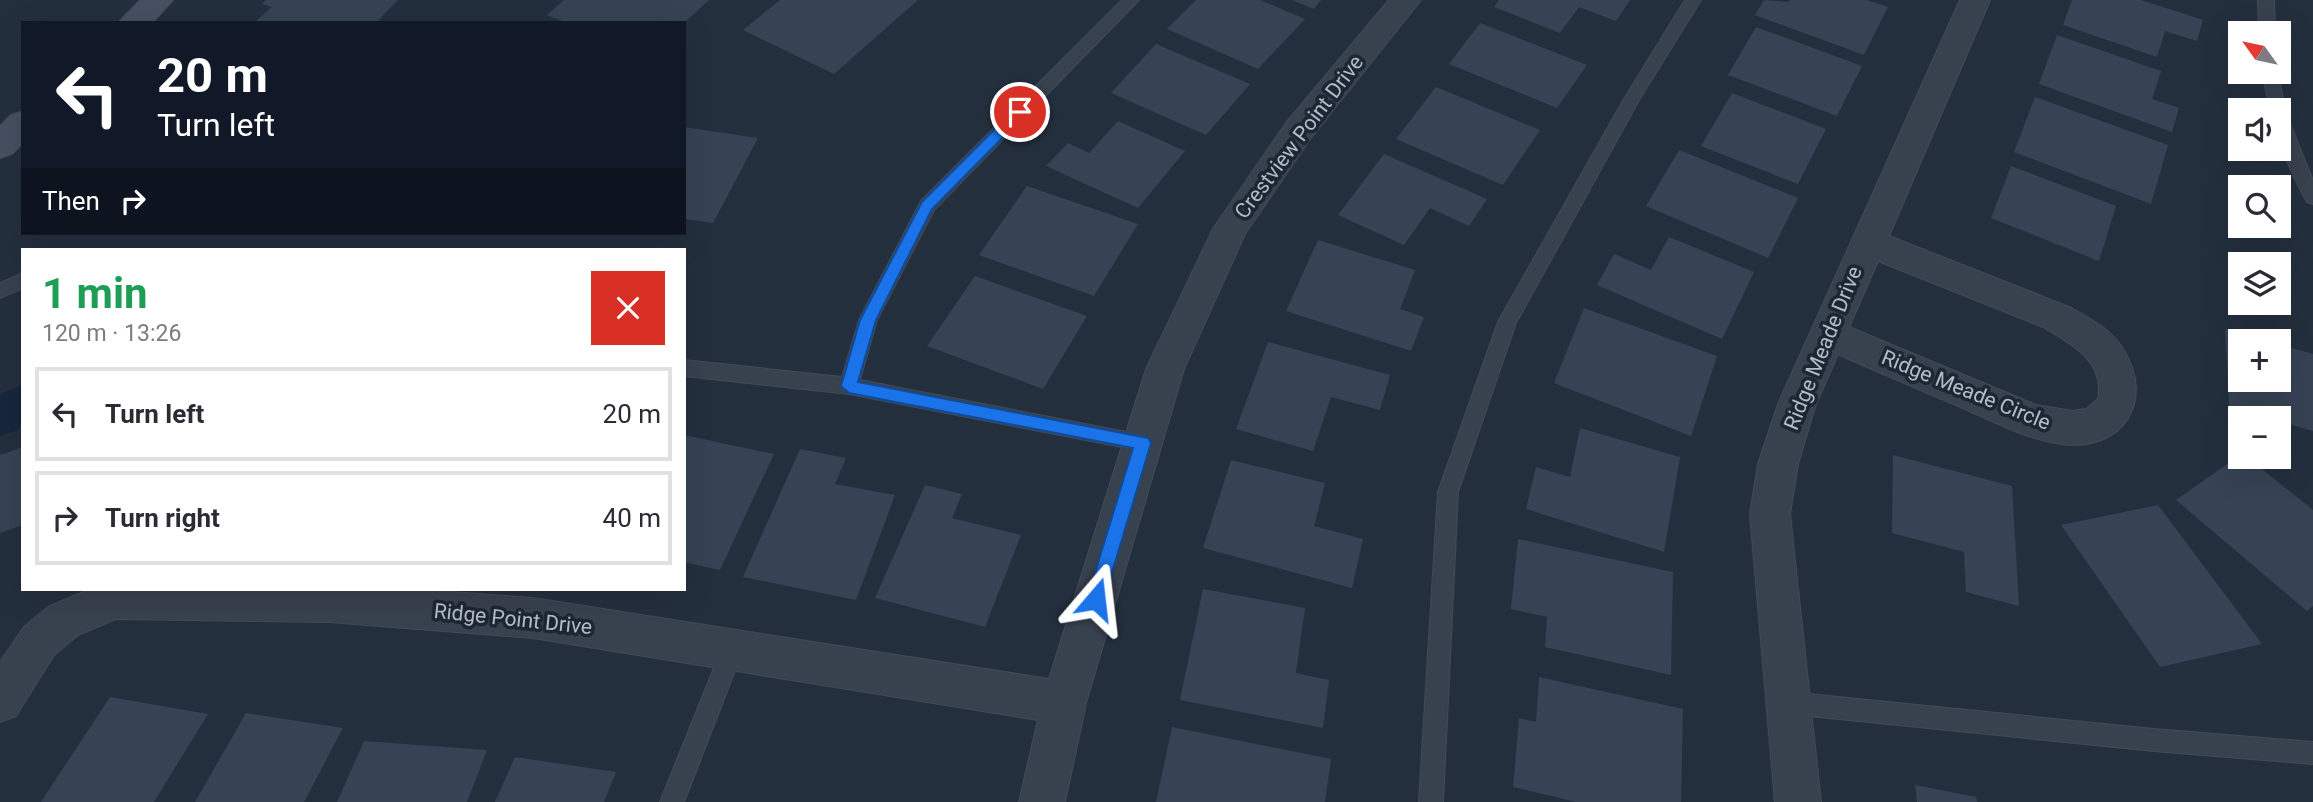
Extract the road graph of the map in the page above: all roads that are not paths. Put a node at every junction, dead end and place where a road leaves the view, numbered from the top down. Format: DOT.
graph roads {
  1 [pos="158,0"];
  2 [pos="1131,0"];
  3 [pos="1406,0"];
  4 [pos="1693,0"];
  5 [pos="1975,0"];
  6 [pos="2266,0"];
  7 [pos="135,21"];
  8 [pos="2267,21"];
  9 [pos="21,125"];
  10 [pos="0,146"];
  11 [pos="2291,148"];
  12 [pos="2313,198"];
  13 [pos="1868,242"];
  14 [pos="21,281"];
  15 [pos="0,291"];
  16 [pos="1828,334"];
  17 [pos="686,368"];
  18 [pos="849,386"];
  19 [pos="1142,443"];
  20 [pos="732,650"];
  21 [pos="0,701"];
  22 [pos="1065,703"];
  23 [pos="1788,703"];
  24 [pos="2313,753"];
  25 [pos="672,802"];
  26 [pos="1042,802"];
  27 [pos="1431,802"];
  28 [pos="1798,802"];
  1 -- 7 [label="main road"];
  2 -- 18 [label="lane"];
  3 -- 19 [label="street, Crestview Point Drive"];
  4 -- 27 [label="lane"];
  5 -- 13 [label="street, Ridge Meade Drive"];
  6 -- 8 [label="lane"];
  9 -- 10 [label="main road"];
  11 -- 12 [label="lane"];
  13 -- 16 [label="street, Ridge Meade Drive"];
  13 -- 16 [label="street, Ridge Meade Circle"];
  14 -- 15 [label="lane"];
  16 -- 23 [label="street, Ridge Meade Drive"];
  17 -- 18 [label="lane"];
  18 -- 19 [label="lane"];
  19 -- 22 [label="street, Crestview Point Drive"];
  20 -- 21 [label="street, Ridge Point Drive"];
  20 -- 22 [label="street, Ridge Point Drive"];
  20 -- 25 [label="lane"];
  22 -- 26 [label="street, Crestview Point Drive"];
  23 -- 24 [label="lane"];
  23 -- 28 [label="street, Ridge Meade Drive"];
}
